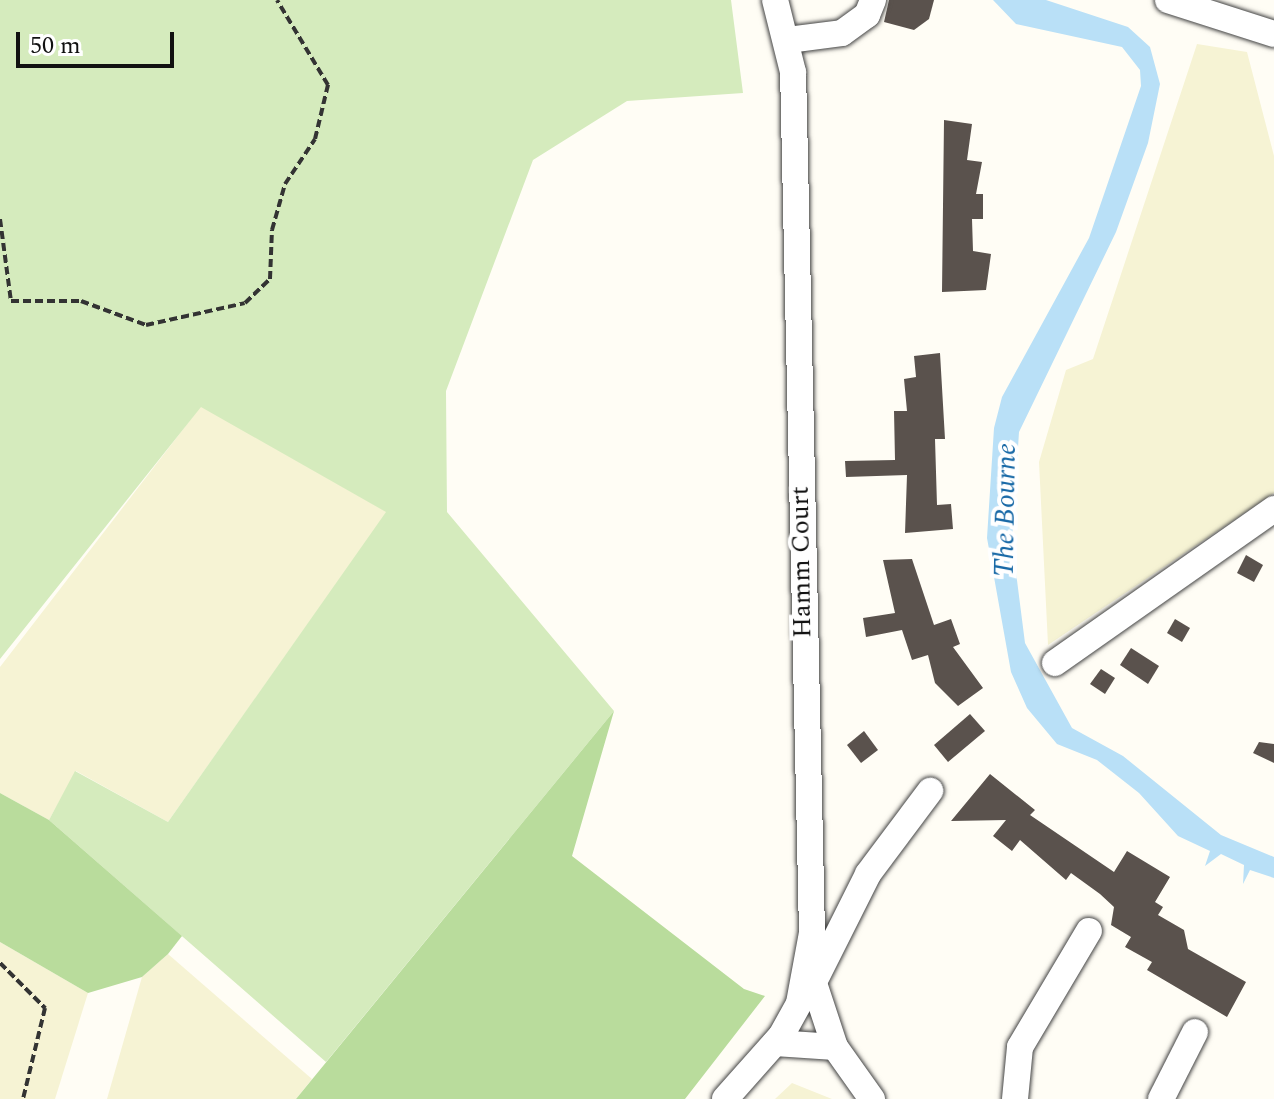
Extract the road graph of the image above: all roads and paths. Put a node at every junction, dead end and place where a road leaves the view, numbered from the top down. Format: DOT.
graph roads {
  1 [pos="277,0"];
  2 [pos="775,0"];
  3 [pos="873,0"];
  4 [pos="1168,0"];
  5 [pos="1274,34"];
  6 [pos="788,40"];
  7 [pos="0,219"];
  8 [pos="1274,509"];
  9 [pos="1055,663"];
  10 [pos="930,791"];
  11 [pos="1089,931"];
  12 [pos="0,963"];
  13 [pos="811,976"];
  14 [pos="1195,1032"];
  15 [pos="775,1043"];
  16 [pos="835,1047"];
  17 [pos="23,1099"];
  18 [pos="725,1099"];
  19 [pos="872,1099"];
  20 [pos="1015,1099"];
  21 [pos="1161,1099"];
  1 -- 7 [label="path"];
  2 -- 6 [label="street, Hamm Court"];
  3 -- 6 [label="street"];
  4 -- 5 [label="street"];
  6 -- 13 [label="street, Hamm Court"];
  8 -- 9 [label="street"];
  10 -- 13 [label="street"];
  11 -- 20 [label="street"];
  12 -- 17 [label="path"];
  13 -- 15 [label="street, Hamm Court"];
  13 -- 16 [label="street"];
  14 -- 21 [label="street"];
  15 -- 16 [label="street"];
  15 -- 18 [label="street, Hamm Court"];
  16 -- 19 [label="street"];
}
